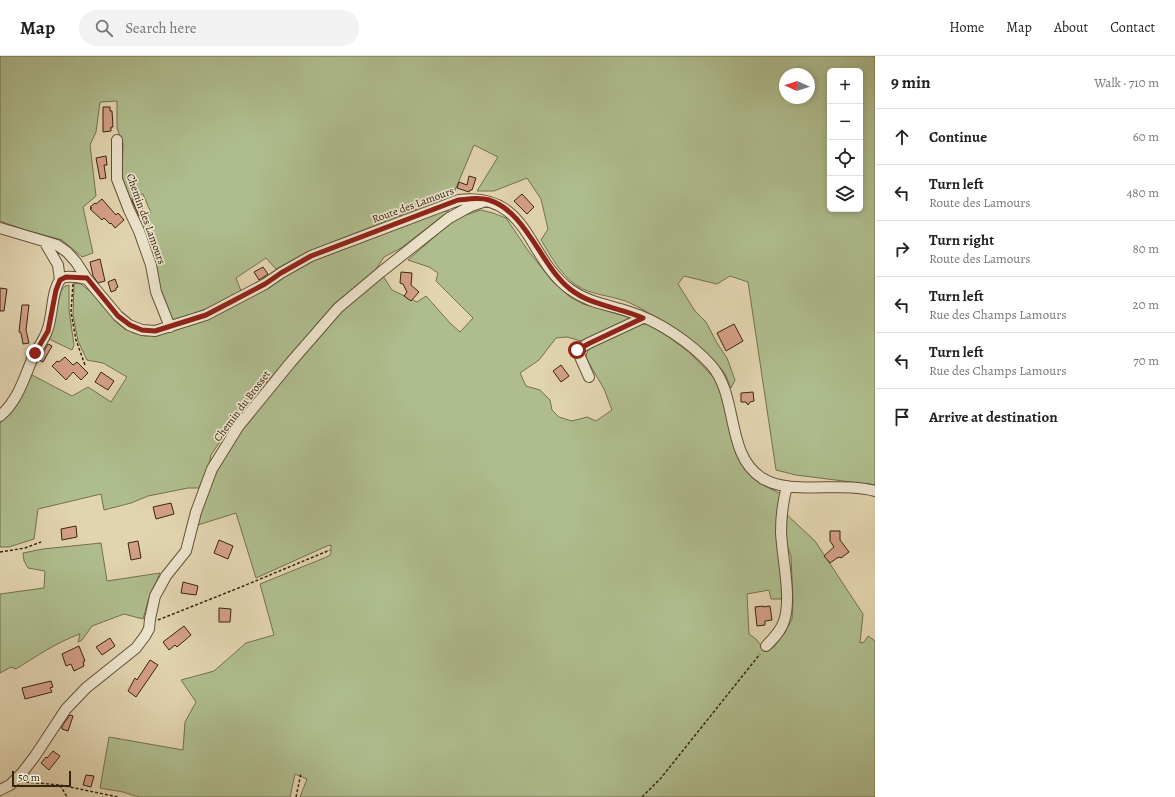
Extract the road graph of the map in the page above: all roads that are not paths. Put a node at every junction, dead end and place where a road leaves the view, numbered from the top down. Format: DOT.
graph roads {
  1 [pos="117,140"];
  2 [pos="488,200"];
  3 [pos="0,228"];
  4 [pos="44,241"];
  5 [pos="87,278"];
  6 [pos="60,280"];
  7 [pos="643,318"];
  8 [pos="170,327"];
  9 [pos="589,377"];
  10 [pos="0,416"];
  11 [pos="787,486"];
  12 [pos="875,491"];
  13 [pos="766,646"];
  14 [pos="0,790"];
  1 -- 8 [label="street, Chemin des Lamours"];
  2 -- 7 [label="street, Route des Lamours"];
  2 -- 8 [label="street, Route des Lamours"];
  2 -- 14 [label="street, Chemin du Brosset"];
  3 -- 4 [label="street, Route des Lamours"];
  4 -- 5 [label="street, Route des Lamours"];
  4 -- 6 [label="street"];
  5 -- 6 [label="street"];
  5 -- 8 [label="street, Route des Lamours"];
  6 -- 10 [label="street"];
  7 -- 9 [label="street"];
  7 -- 11 [label="street, Route des Lamours"];
  11 -- 12 [label="street, Route des Lamours"];
  11 -- 13 [label="street"];
}
